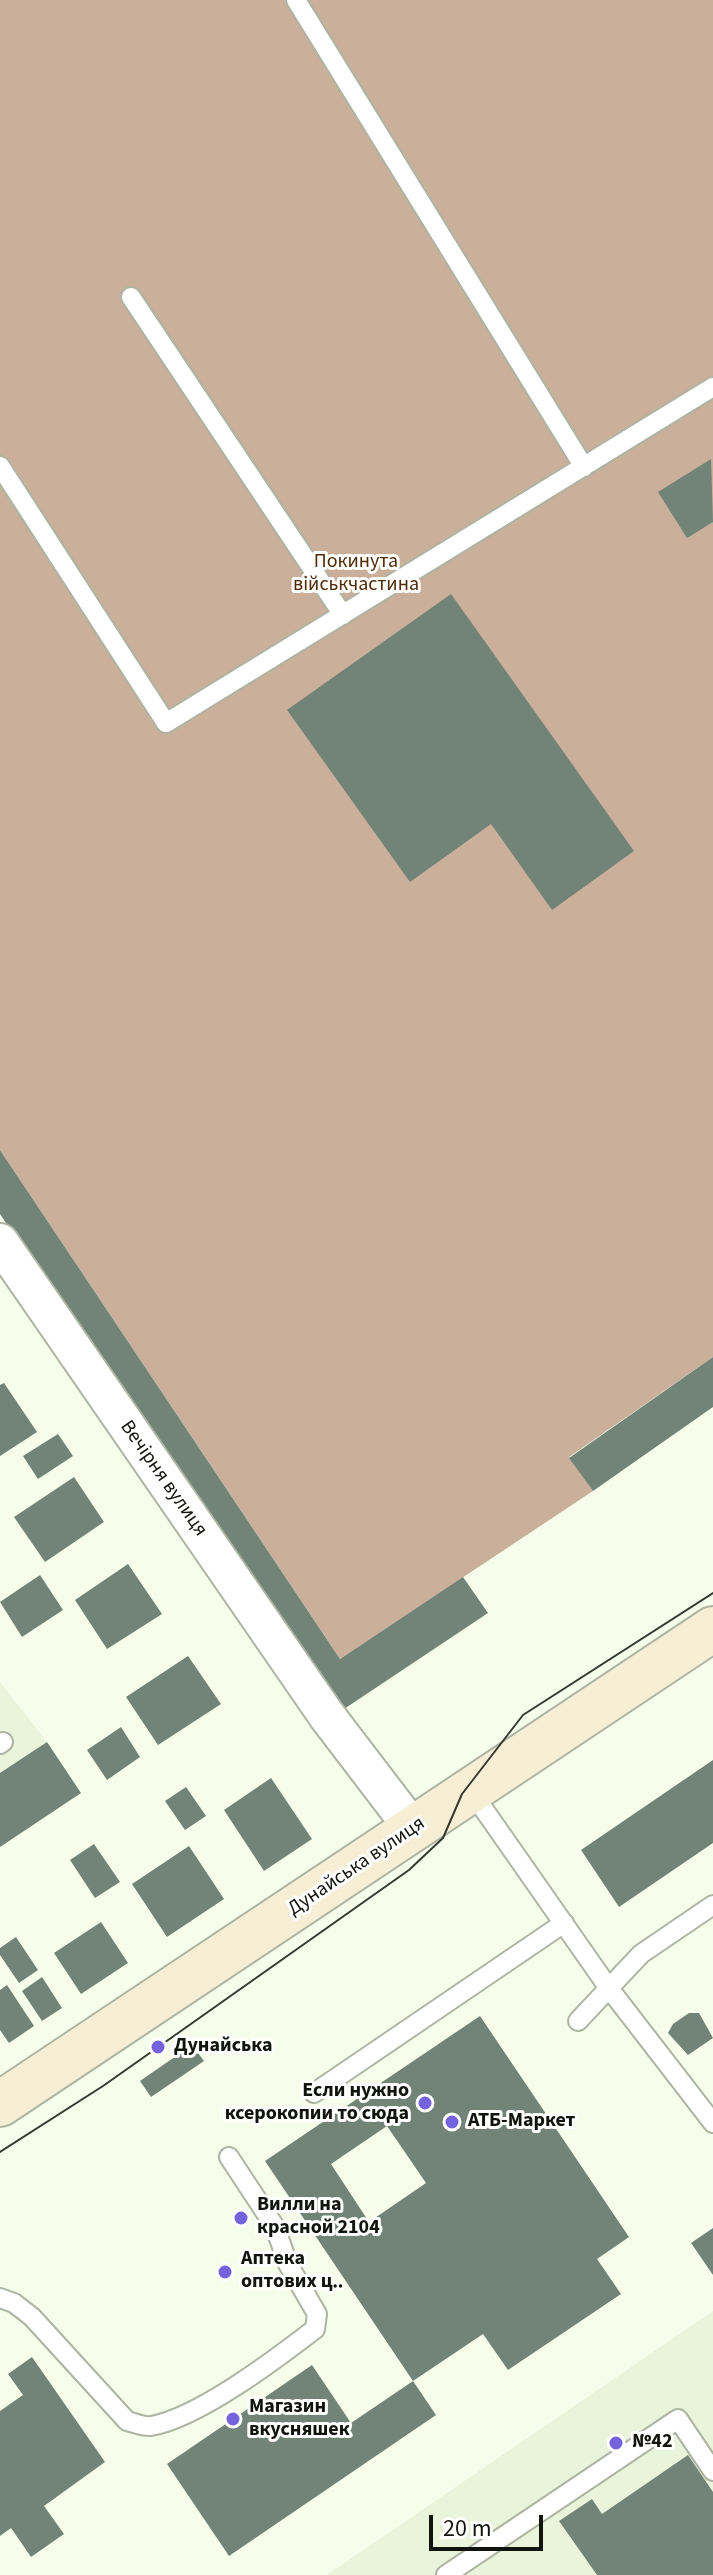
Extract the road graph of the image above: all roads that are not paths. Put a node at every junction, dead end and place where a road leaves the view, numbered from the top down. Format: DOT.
graph roads {
  1 [pos="296,0"];
  2 [pos="131,297"];
  3 [pos="713,387"];
  4 [pos="0,466"];
  5 [pos="584,467"];
  6 [pos="343,615"];
  7 [pos="0,1242"];
  8 [pos="713,1629"];
  9 [pos="471,1791"];
  10 [pos="414,1830"];
  11 [pos="713,1905"];
  12 [pos="564,1923"];
  13 [pos="608,1987"];
  14 [pos="578,2021"];
  15 [pos="314,2093"];
  16 [pos="0,2104"];
  17 [pos="713,2123"];
  18 [pos="229,2157"];
  19 [pos="0,2298"];
  20 [pos="713,2471"];
  21 [pos="446,2575"];
  1 -- 5 [label="lane"];
  2 -- 6 [label="lane"];
  3 -- 5 [label="lane"];
  4 -- 6 [label="lane"];
  5 -- 6 [label="lane"];
  7 -- 10 [label="street, Вечірня вулиця"];
  8 -- 9 [label="street, Дунайська вулиця"];
  9 -- 10 [label="street, Дунайська вулиця"];
  9 -- 12 [label="lane"];
  10 -- 16 [label="street, Дунайська вулиця"];
  11 -- 13 [label="lane"];
  12 -- 13 [label="lane"];
  12 -- 15 [label="lane"];
  13 -- 14 [label="lane"];
  13 -- 17 [label="lane"];
  18 -- 19 [label="lane"];
  20 -- 21 [label="lane"];
}
